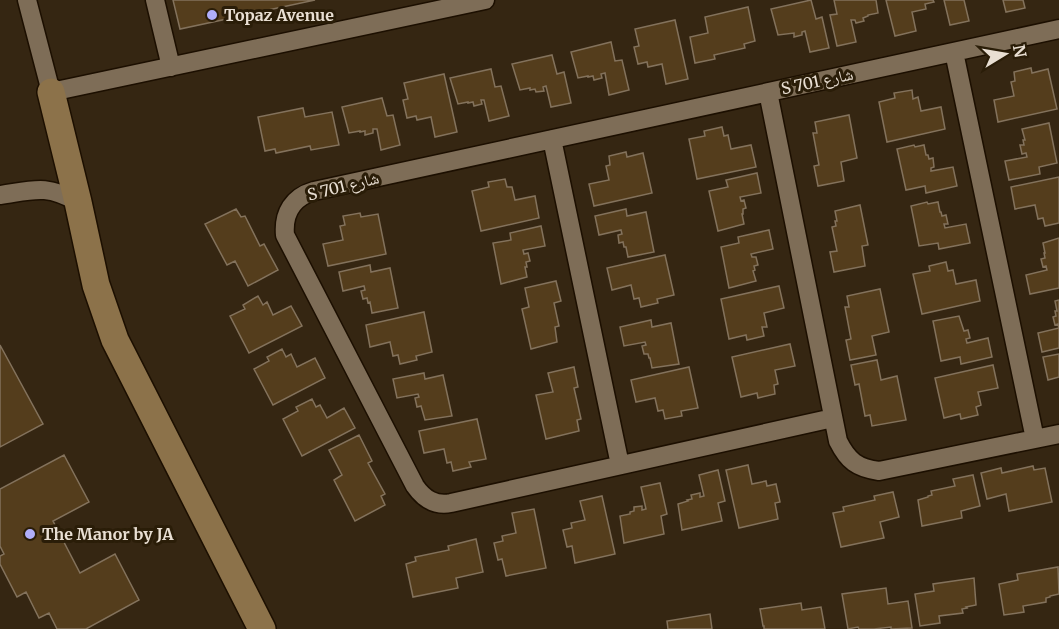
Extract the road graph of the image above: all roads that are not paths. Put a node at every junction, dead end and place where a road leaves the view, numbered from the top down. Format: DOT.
graph roads {
  1 [pos="27,0"];
  2 [pos="155,0"];
  3 [pos="485,0"];
  4 [pos="1059,29"];
  5 [pos="954,52"];
  6 [pos="171,67"];
  7 [pos="51,92"];
  8 [pos="768,92"];
  9 [pos="552,139"];
  10 [pos="0,195"];
  11 [pos="78,202"];
  12 [pos="833,418"];
  13 [pos="1059,434"];
  14 [pos="1035,439"];
  15 [pos="620,465"];
  16 [pos="262,629"];
  1 -- 7 [label="street"];
  2 -- 6 [label="street"];
  3 -- 6 [label="street"];
  4 -- 5 [label="street, S 701 شارع"];
  5 -- 8 [label="street, S 701 شارع"];
  5 -- 14 [label="street"];
  6 -- 7 [label="street"];
  7 -- 11 [label="street"];
  8 -- 9 [label="street, S 701 شارع"];
  8 -- 12 [label="street"];
  9 -- 15 [label="street"];
  9 -- 15 [label="street, S 701 شارع"];
  10 -- 11 [label="street"];
  11 -- 16 [label="street"];
  12 -- 14 [label="street"];
  12 -- 15 [label="street, S 701 شارع"];
  13 -- 14 [label="street"];
}
